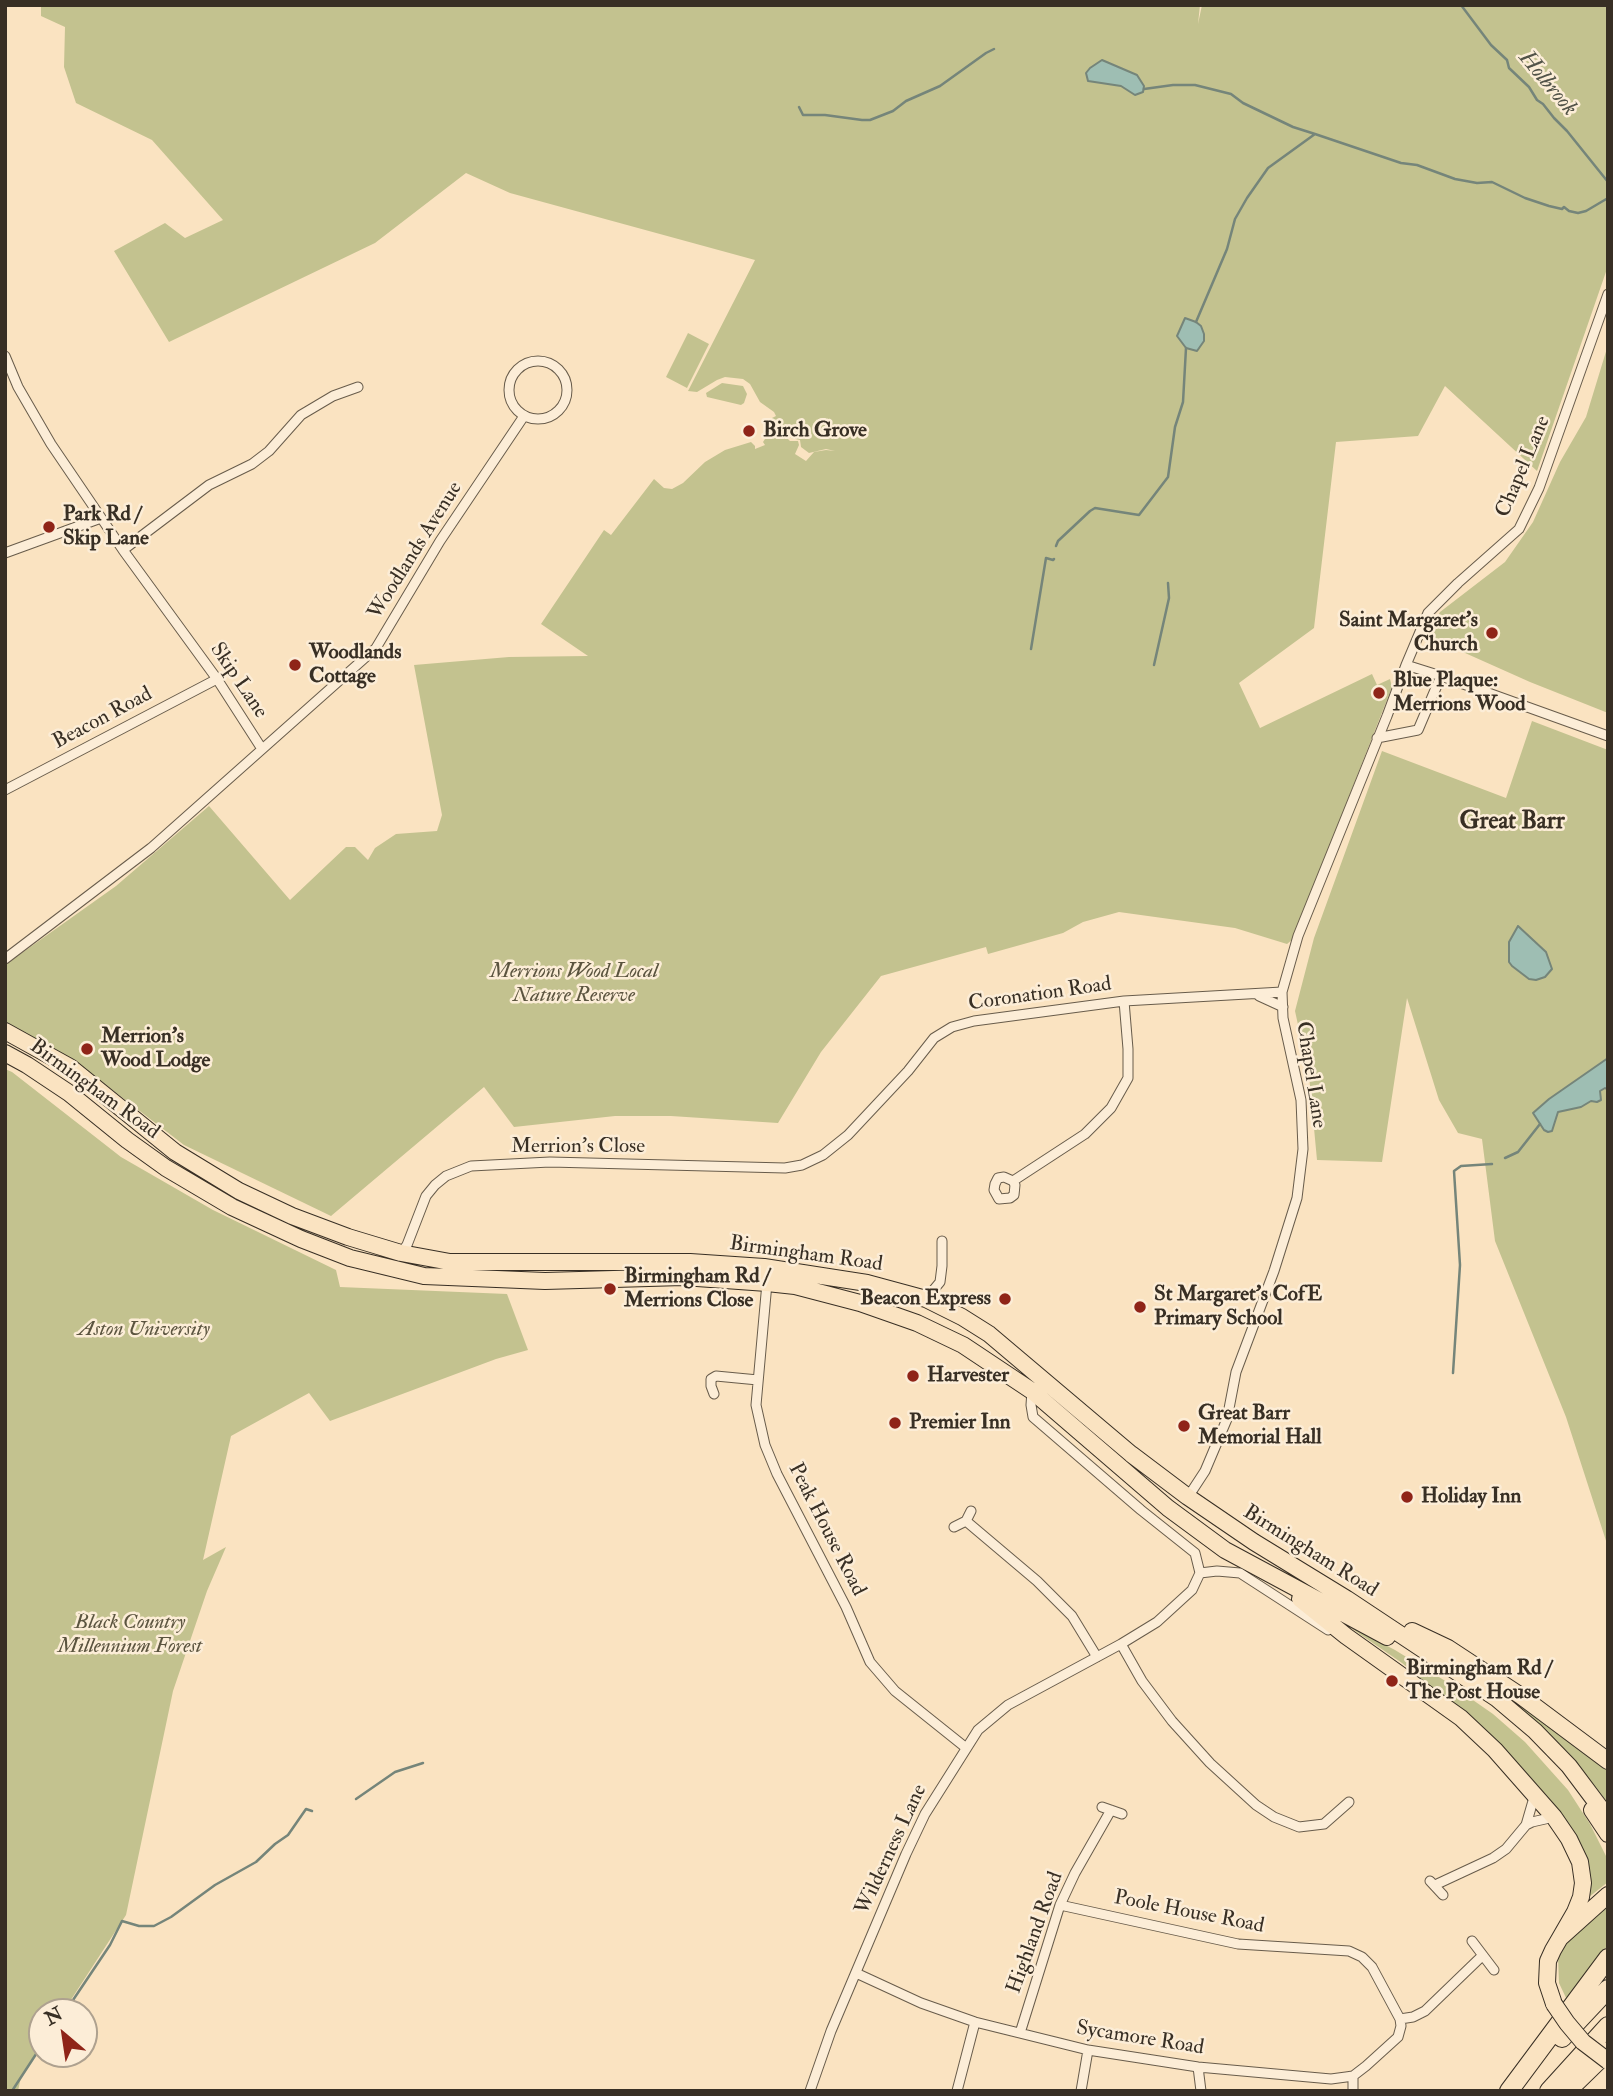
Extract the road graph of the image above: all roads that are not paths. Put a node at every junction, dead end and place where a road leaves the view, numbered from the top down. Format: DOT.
graph roads {
  1 [pos="1608,294"];
  2 [pos="5,356"];
  3 [pos="358,387"];
  4 [pos="524,416"];
  5 [pos="101,518"];
  6 [pos="123,550"];
  7 [pos="5,553"];
  8 [pos="1406,666"];
  9 [pos="1441,676"];
  10 [pos="218,679"];
  11 [pos="1608,736"];
  12 [pos="1377,738"];
  13 [pos="262,749"];
  14 [pos="5,790"];
  15 [pos="5,959"];
  16 [pos="1282,992"];
  17 [pos="1256,995"];
  18 [pos="1124,1001"];
  19 [pos="1283,1007"];
  20 [pos="5,1031"];
  21 [pos="5,1053"];
  22 [pos="802,1165"];
  23 [pos="1013,1181"];
  24 [pos="942,1241"];
  25 [pos="396,1251"];
  26 [pos="418,1256"];
  27 [pos="386,1267"];
  28 [pos="415,1274"];
  29 [pos="767,1283"];
  30 [pos="933,1303"];
  31 [pos="963,1345"];
  32 [pos="985,1359"];
  33 [pos="758,1380"];
  34 [pos="1032,1391"];
  35 [pos="714,1394"];
  36 [pos="1188,1497"];
  37 [pos="971,1511"];
  38 [pos="965,1521"];
  39 [pos="954,1527"];
  40 [pos="1200,1573"];
  41 [pos="1272,1576"];
  42 [pos="1340,1606"];
  43 [pos="1348,1637"];
  44 [pos="1121,1644"];
  45 [pos="1097,1657"];
  46 [pos="965,1747"];
  47 [pos="1608,1761"];
  48 [pos="1535,1794"];
  49 [pos="1349,1802"];
  50 [pos="1122,1814"];
  51 [pos="1554,1817"];
  52 [pos="1526,1825"];
  53 [pos="1607,1828"];
  54 [pos="1443,1895"];
  55 [pos="1608,1895"];
  56 [pos="1060,1906"];
  57 [pos="1560,1938"];
  58 [pos="1472,1941"];
  59 [pos="1482,1956"];
  60 [pos="1608,1958"];
  61 [pos="1494,1970"];
  62 [pos="856,1973"];
  63 [pos="1608,1989"];
  64 [pos="1400,2019"];
  65 [pos="975,2022"];
  66 [pos="1608,2025"];
  67 [pos="1020,2034"];
  68 [pos="1088,2050"];
  69 [pos="1608,2051"];
  70 [pos="1608,2061"];
  71 [pos="1198,2067"];
  72 [pos="1353,2076"];
  73 [pos="810,2091"];
  74 [pos="957,2091"];
  75 [pos="1081,2091"];
  76 [pos="1201,2091"];
  77 [pos="1353,2091"];
  78 [pos="1509,2091"];
  79 [pos="1521,2091"];
  80 [pos="1549,2091"];
  81 [pos="1567,2091"];
  1 -- 8 [label="street, Chapel Lane"];
  2 -- 5 [label="street, Skip Lane"];
  3 -- 6 [label="street"];
  4 -- 4 [label="street"];
  4 -- 13 [label="street, Woodlands Avenue"];
  5 -- 6 [label="street, Skip Lane"];
  5 -- 7 [label="street"];
  6 -- 10 [label="street, Skip Lane"];
  8 -- 9 [label="street"];
  8 -- 12 [label="street, Chapel Lane"];
  9 -- 11 [label="street"];
  9 -- 12 [label="street"];
  10 -- 13 [label="street, Skip Lane"];
  10 -- 14 [label="street, Beacon Road"];
  12 -- 16 [label="street, Chapel Lane"];
  13 -- 15 [label="street, Skip Lane"];
  16 -- 17 [label="street, Coronation Road"];
  16 -- 19 [label="street, Chapel Lane"];
  17 -- 18 [label="street, Coronation Road"];
  17 -- 19 [label="street, Coronation Road"];
  18 -- 22 [label="street, Coronation Road"];
  18 -- 23 [label="street"];
  19 -- 36 [label="street, Chapel Lane"];
  20 -- 25 [label="highway, Birmingham Road"];
  21 -- 27 [label="highway, Birmingham Road"];
  22 -- 25 [label="street, Merrion's Close"];
  24 -- 30 [label="street"];
  25 -- 26 [label="highway, Birmingham Road"];
  25 -- 27 [label="highway"];
  26 -- 28 [label="highway"];
  26 -- 30 [label="highway, Birmingham Road"];
  27 -- 28 [label="highway, Birmingham Road"];
  28 -- 29 [label="highway, Birmingham Road"];
  29 -- 31 [label="highway, Birmingham Road"];
  29 -- 33 [label="street, Peak House Road"];
  30 -- 31 [label="highway"];
  30 -- 32 [label="highway"];
  30 -- 36 [label="highway, Birmingham Road"];
  31 -- 32 [label="highway, Birmingham Road"];
  32 -- 34 [label="highway, Birmingham Road"];
  33 -- 35 [label="street"];
  33 -- 46 [label="street, Peak House Road"];
  34 -- 40 [label="street"];
  34 -- 41 [label="highway, Birmingham Road"];
  36 -- 42 [label="highway, Birmingham Road"];
  37 -- 38 [label="street"];
  38 -- 39 [label="street"];
  38 -- 45 [label="street"];
  40 -- 43 [label="street"];
  40 -- 44 [label="street, Wilderness Lane"];
  41 -- 42 [label="highway, Birmingham Road"];
  41 -- 43 [label="highway"];
  42 -- 43 [label="highway"];
  42 -- 47 [label="highway"];
  42 -- 53 [label="highway, Birmingham Road"];
  43 -- 48 [label="highway"];
  44 -- 45 [label="street, Wilderness Lane"];
  44 -- 49 [label="street"];
  45 -- 46 [label="street, Wilderness Lane"];
  46 -- 62 [label="street, Wilderness Lane"];
  48 -- 51 [label="highway"];
  48 -- 52 [label="street"];
  50 -- 56 [label="street, Highland Road"];
  51 -- 52 [label="street"];
  51 -- 57 [label="highway"];
  52 -- 54 [label="street"];
  55 -- 57 [label="highway"];
  56 -- 64 [label="street, Poole House Road"];
  56 -- 67 [label="street, Highland Road"];
  57 -- 70 [label="highway, bridge"];
  58 -- 59 [label="street"];
  59 -- 61 [label="street"];
  59 -- 64 [label="street"];
  60 -- 78 [label="highway"];
  62 -- 65 [label="street, Sycamore Road"];
  62 -- 73 [label="street, Wilderness Lane"];
  63 -- 79 [label="highway"];
  64 -- 72 [label="street"];
  65 -- 67 [label="street, Sycamore Road"];
  65 -- 74 [label="street"];
  66 -- 80 [label="highway"];
  67 -- 68 [label="street, Sycamore Road"];
  68 -- 71 [label="street, Sycamore Road"];
  68 -- 75 [label="street"];
  69 -- 81 [label="highway"];
  71 -- 72 [label="street, Sycamore Road"];
  71 -- 76 [label="street"];
  72 -- 77 [label="street"];
}
